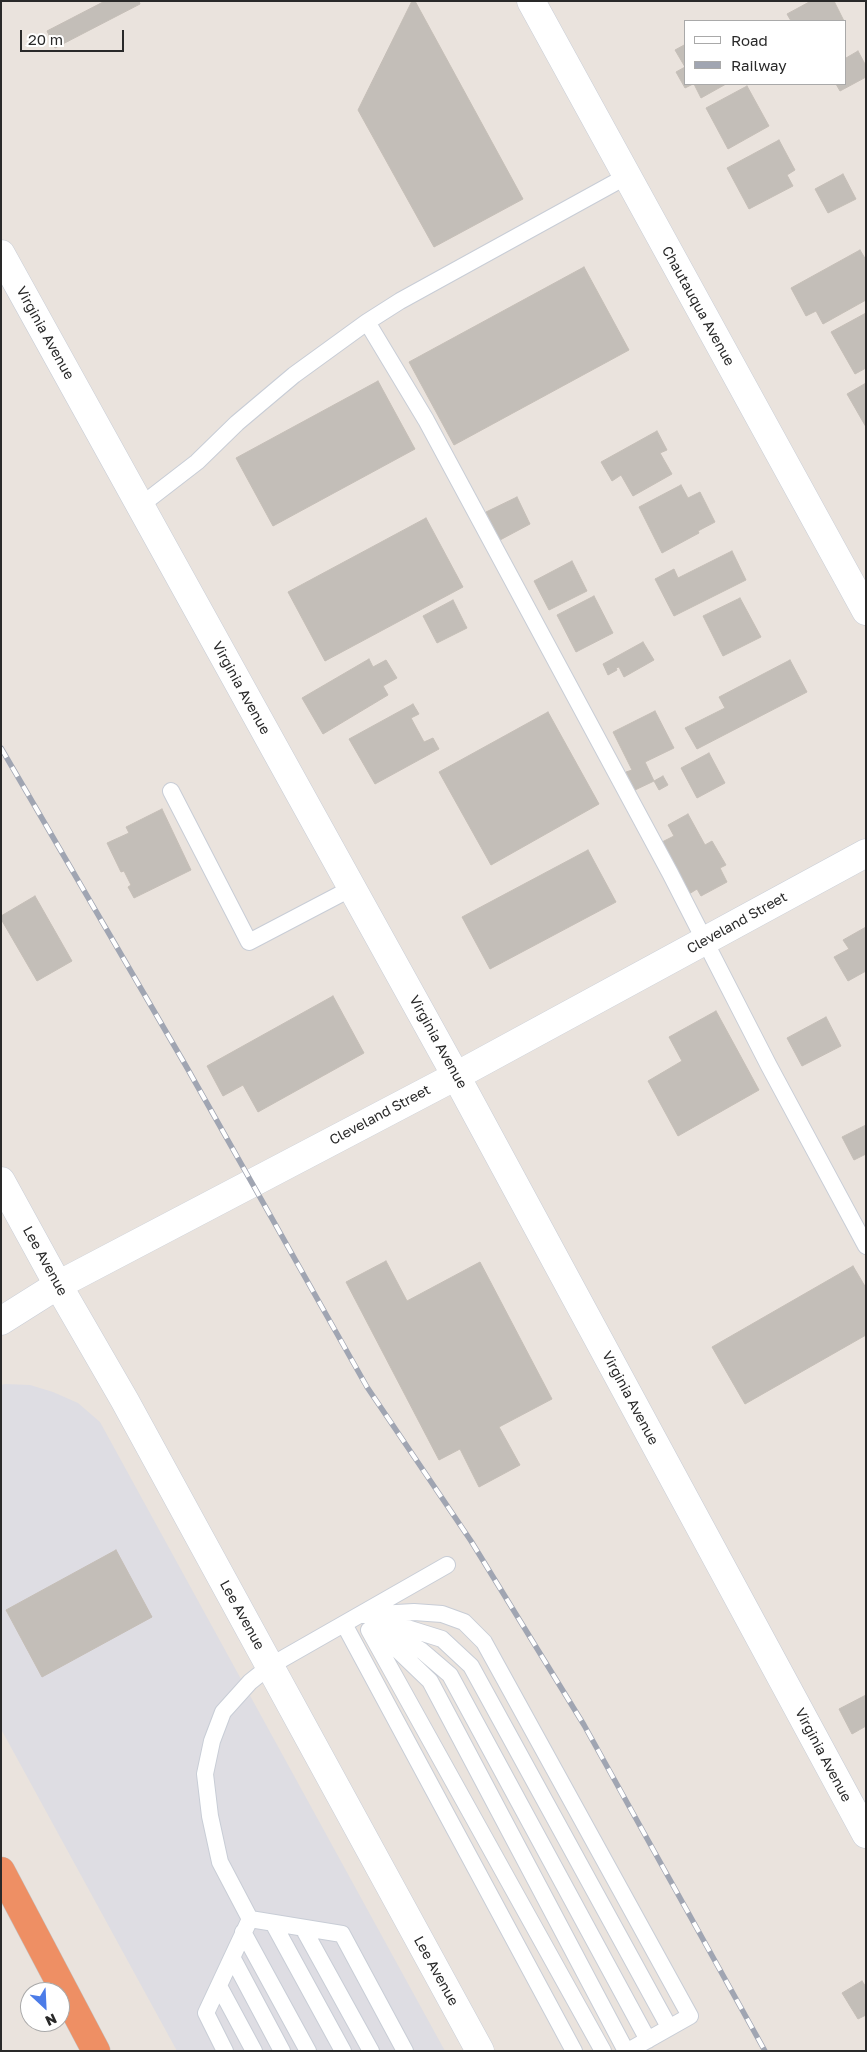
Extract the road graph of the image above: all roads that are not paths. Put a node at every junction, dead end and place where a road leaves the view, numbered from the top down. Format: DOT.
graph roads {
  1 [pos="531,1"];
  2 [pos="627,176"];
  3 [pos="1,254"];
  4 [pos="367,322"];
  5 [pos="140,506"];
  6 [pos="866,611"];
  7 [pos="171,791"];
  8 [pos="866,853"];
  9 [pos="352,888"];
  10 [pos="705,940"];
  11 [pos="456,1076"];
  12 [pos="1,1182"];
  13 [pos="866,1246"];
  14 [pos="58,1285"];
  15 [pos="1,1321"];
  16 [pos="448,1565"];
  17 [pos="361,1615"];
  18 [pos="344,1624"];
  19 [pos="270,1666"];
  20 [pos="866,1834"];
  21 [pos="1,1871"];
  22 [pos="273,1923"];
  23 [pos="247,1925"];
  24 [pos="303,1928"];
  25 [pos="232,1957"];
  26 [pos="219,1986"];
  27 [pos="669,2028"];
  28 [pos="648,2040"];
  29 [pos="96,2051"];
  30 [pos="225,2051"];
  31 [pos="254,2051"];
  32 [pos="282,2051"];
  33 [pos="308,2051"];
  34 [pos="343,2051"];
  35 [pos="371,2051"];
  36 [pos="405,2051"];
  37 [pos="480,2051"];
  38 [pos="574,2051"];
  39 [pos="603,2051"];
  40 [pos="627,2051"];
  1 -- 2 [label="street, Chautauqua Avenue"];
  2 -- 4 [label="lane"];
  2 -- 6 [label="street, Chautauqua Avenue"];
  3 -- 5 [label="street, Virginia Avenue"];
  4 -- 5 [label="lane"];
  4 -- 10 [label="lane"];
  5 -- 9 [label="street, Virginia Avenue"];
  7 -- 9 [label="lane"];
  8 -- 10 [label="street, Cleveland Street"];
  9 -- 11 [label="street, Virginia Avenue"];
  10 -- 11 [label="street, Cleveland Street"];
  10 -- 13 [label="lane"];
  11 -- 14 [label="street, Cleveland Street"];
  11 -- 20 [label="street, Virginia Avenue"];
  12 -- 14 [label="street, Lee Avenue"];
  14 -- 15 [label="street, Cleveland Street"];
  14 -- 19 [label="street, Lee Avenue"];
  16 -- 17 [label="lane"];
  17 -- 18 [label="lane"];
  17 -- 27 [label="lane"];
  17 -- 27 [label="lane"];
  17 -- 28 [label="lane"];
  17 -- 39 [label="lane"];
  17 -- 40 [label="lane"];
  18 -- 19 [label="lane"];
  18 -- 38 [label="lane"];
  19 -- 23 [label="lane"];
  19 -- 37 [label="street, Lee Avenue"];
  21 -- 29 [label="highway"];
  22 -- 23 [label="lane"];
  22 -- 24 [label="lane"];
  22 -- 34 [label="lane"];
  23 -- 25 [label="lane"];
  23 -- 33 [label="lane"];
  24 -- 35 [label="lane"];
  24 -- 36 [label="lane"];
  25 -- 26 [label="lane"];
  25 -- 32 [label="lane"];
  26 -- 30 [label="lane"];
  26 -- 31 [label="lane"];
  27 -- 28 [label="lane"];
  28 -- 40 [label="lane"];
}
